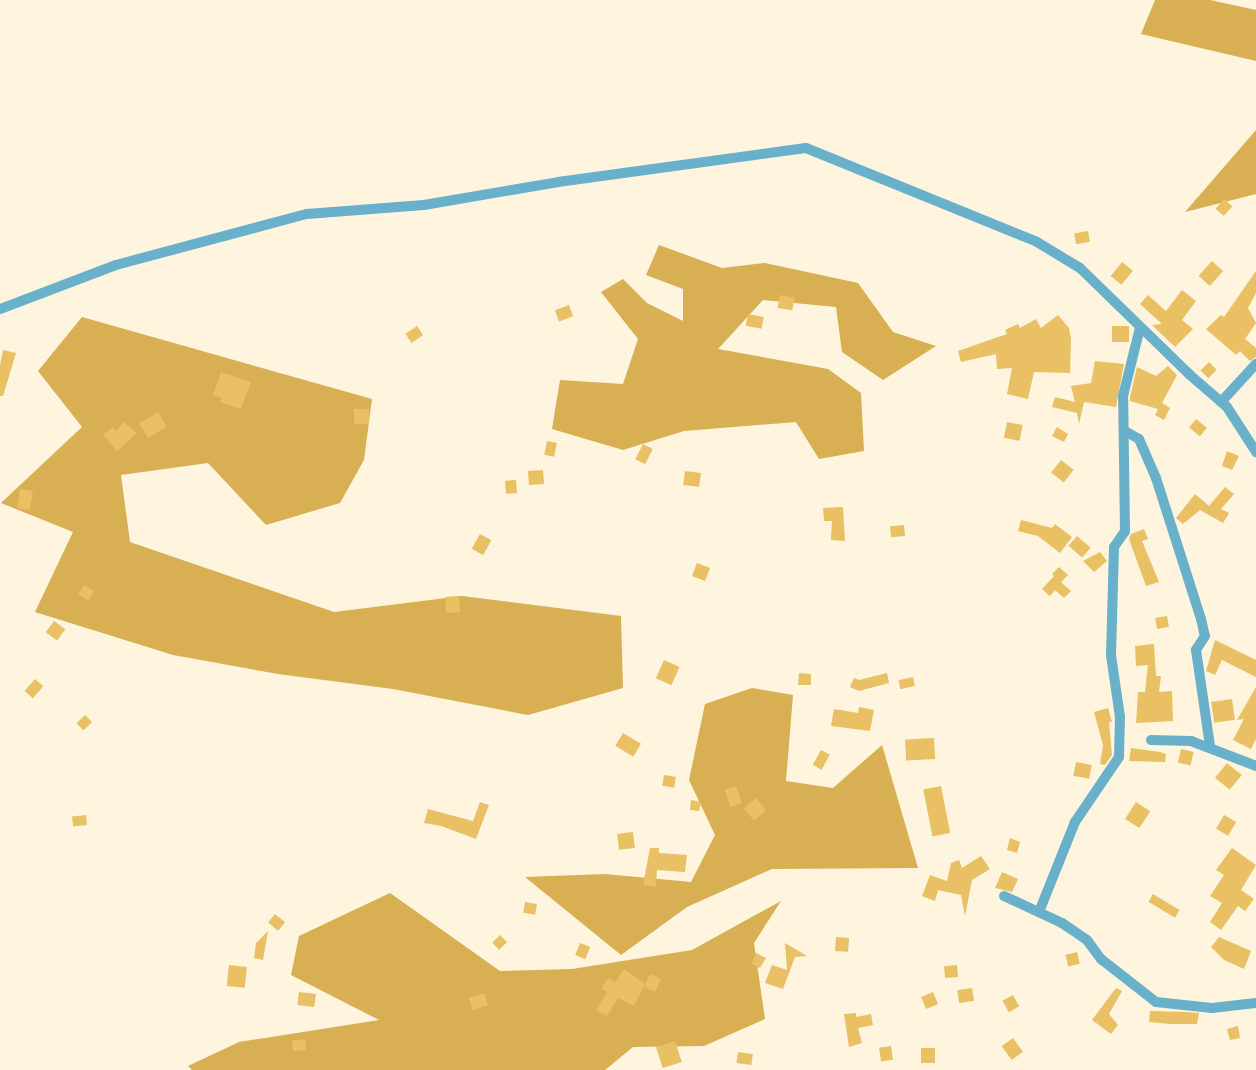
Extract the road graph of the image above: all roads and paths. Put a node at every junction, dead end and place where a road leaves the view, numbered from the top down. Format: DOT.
graph roads {
  1 [pos="0,309"];
  2 [pos="1140,328"];
  3 [pos="1256,364"];
  4 [pos="1221,402"];
  5 [pos="1125,431"];
  6 [pos="1256,452"];
  7 [pos="1151,740"];
  8 [pos="1210,746"];
  9 [pos="1256,766"];
  10 [pos="1004,896"];
  11 [pos="1039,912"];
  12 [pos="1256,1003"];
  1 -- 2 [label="street"];
  2 -- 4 [label="street"];
  2 -- 5 [label="street"];
  3 -- 4 [label="street"];
  4 -- 6 [label="street"];
  5 -- 8 [label="street"];
  5 -- 11 [label="street"];
  7 -- 8 [label="street"];
  8 -- 9 [label="street"];
  10 -- 11 [label="street"];
  11 -- 12 [label="street"];
}
